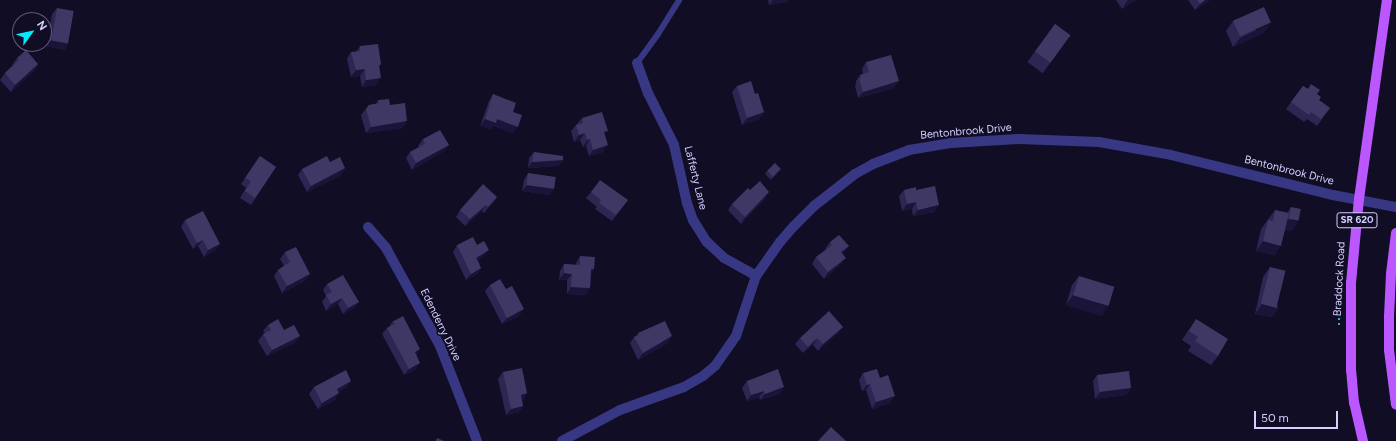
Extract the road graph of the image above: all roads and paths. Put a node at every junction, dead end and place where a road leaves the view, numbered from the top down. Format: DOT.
graph roads {
  1 [pos="678,0"];
  2 [pos="1387,0"];
  3 [pos="637,64"];
  4 [pos="1359,199"];
  5 [pos="1396,207"];
  6 [pos="368,227"];
  7 [pos="1396,233"];
  8 [pos="756,276"];
  9 [pos="1396,405"];
  10 [pos="476,441"];
  11 [pos="562,441"];
  12 [pos="1363,441"];
  1 -- 3 [label="lane"];
  2 -- 4 [label="main road, Braddock Road / SR 620"];
  3 -- 8 [label="street, Lafferty Lane"];
  4 -- 5 [label="street, Bentonbrook Drive"];
  4 -- 8 [label="street, Bentonbrook Drive"];
  4 -- 12 [label="main road, Braddock Road / SR 620"];
  6 -- 10 [label="street, Edenderry Drive"];
  7 -- 9 [label="main road"];
  8 -- 11 [label="street, Bentonbrook Drive"];
}
